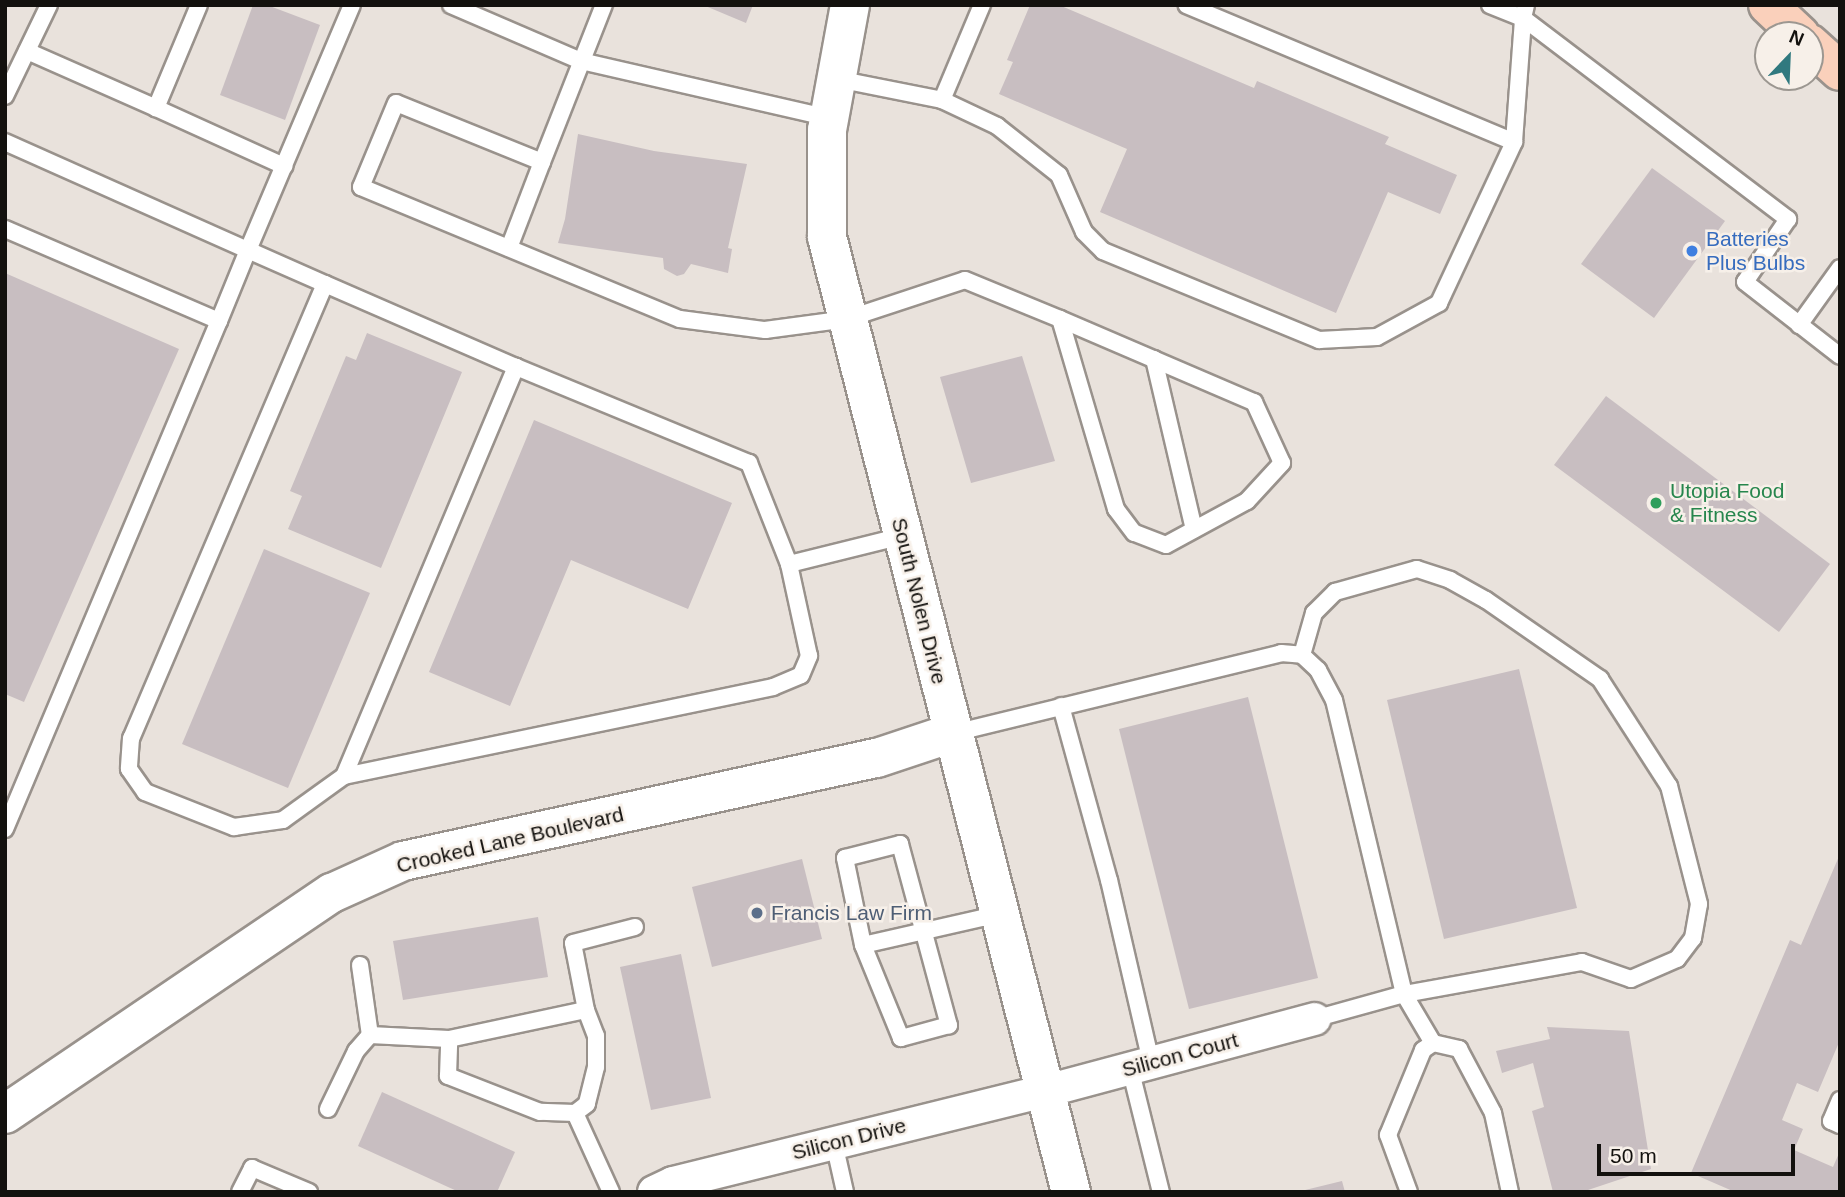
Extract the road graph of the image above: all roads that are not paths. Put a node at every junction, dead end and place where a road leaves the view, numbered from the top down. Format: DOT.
graph roads {
  1 [pos="49,5"];
  2 [pos="199,5"];
  3 [pos="352,5"];
  4 [pos="452,5"];
  5 [pos="604,5"];
  6 [pos="850,5"];
  7 [pos="982,5"];
  8 [pos="1186,5"];
  9 [pos="1490,5"];
  10 [pos="1768,5"];
  11 [pos="1525,12"];
  12 [pos="1785,21"];
  13 [pos="27,51"];
  14 [pos="1824,57"];
  15 [pos="581,61"];
  16 [pos="1840,71"];
  17 [pos="836,79"];
  18 [pos="5,96"];
  19 [pos="943,100"];
  20 [pos="156,108"];
  21 [pos="829,118"];
  22 [pos="5,142"];
  23 [pos="1514,142"];
  24 [pos="542,162"];
  25 [pos="284,166"];
  26 [pos="5,229"];
  27 [pos="509,248"];
  28 [pos="248,250"];
  29 [pos="1840,268"];
  30 [pos="325,284"];
  31 [pos="847,319"];
  32 [pos="1060,319"];
  33 [pos="219,321"];
  34 [pos="1799,325"];
  35 [pos="1840,356"];
  36 [pos="1154,359"];
  37 [pos="516,367"];
  38 [pos="1194,529"];
  39 [pos="902,536"];
  40 [pos="789,564"];
  41 [pos="1302,655"];
  42 [pos="1061,706"];
  43 [pos="952,733"];
  44 [pos="344,776"];
  45 [pos="5,829"];
  46 [pos="999,914"];
  47 [pos="635,927"];
  48 [pos="923,931"];
  49 [pos="863,946"];
  50 [pos="360,965"];
  51 [pos="1404,994"];
  52 [pos="586,1010"];
  53 [pos="1314,1019"];
  54 [pos="370,1035"];
  55 [pos="449,1039"];
  56 [pos="1433,1044"];
  57 [pos="1141,1065"];
  58 [pos="1046,1091"];
  59 [pos="1840,1100"];
  60 [pos="328,1109"];
  61 [pos="5,1114"];
  62 [pos="575,1114"];
  63 [pos="1840,1125"];
  64 [pos="834,1143"];
  65 [pos="240,1192"];
  66 [pos="309,1192"];
  67 [pos="611,1192"];
  68 [pos="654,1192"];
  69 [pos="845,1192"];
  70 [pos="1071,1192"];
  71 [pos="1161,1192"];
  72 [pos="1409,1192"];
  73 [pos="1510,1192"];
  1 -- 13 [label="lane"];
  2 -- 20 [label="lane"];
  3 -- 25 [label="lane"];
  4 -- 15 [label="lane"];
  5 -- 15 [label="lane"];
  6 -- 17 [label="street, South Nolen Drive"];
  7 -- 19 [label="lane"];
  8 -- 23 [label="lane"];
  9 -- 11 [label="lane"];
  10 -- 12 [label="main road"];
  11 -- 23 [label="lane"];
  11 -- 34 [label="lane"];
  13 -- 18 [label="lane"];
  13 -- 20 [label="lane"];
  14 -- 16 [label="main road"];
  15 -- 21 [label="lane"];
  15 -- 24 [label="lane"];
  17 -- 19 [label="lane"];
  17 -- 21 [label="street, South Nolen Drive"];
  19 -- 23 [label="lane"];
  20 -- 25 [label="lane"];
  21 -- 31 [label="street, South Nolen Drive"];
  22 -- 28 [label="lane"];
  24 -- 27 [label="lane"];
  24 -- 27 [label="lane"];
  25 -- 28 [label="lane"];
  26 -- 33 [label="lane"];
  27 -- 31 [label="lane"];
  28 -- 30 [label="lane"];
  28 -- 33 [label="lane"];
  29 -- 34 [label="lane"];
  30 -- 37 [label="lane"];
  30 -- 44 [label="lane"];
  31 -- 32 [label="lane"];
  31 -- 39 [label="street, South Nolen Drive"];
  32 -- 36 [label="lane"];
  32 -- 38 [label="lane"];
  33 -- 45 [label="lane"];
  34 -- 35 [label="lane"];
  36 -- 38 [label="lane"];
  36 -- 38 [label="lane"];
  37 -- 40 [label="lane"];
  37 -- 44 [label="lane"];
  39 -- 40 [label="lane"];
  39 -- 43 [label="street, South Nolen Drive"];
  40 -- 44 [label="lane"];
  41 -- 42 [label="lane"];
  41 -- 51 [label="lane"];
  41 -- 51 [label="lane"];
  42 -- 43 [label="lane"];
  42 -- 57 [label="lane"];
  43 -- 46 [label="street, South Nolen Drive"];
  43 -- 61 [label="street, Crooked Lane Boulevard"];
  46 -- 48 [label="lane"];
  46 -- 58 [label="street, South Nolen Drive"];
  47 -- 52 [label="lane"];
  48 -- 49 [label="lane"];
  48 -- 49 [label="lane"];
  48 -- 49 [label="lane"];
  50 -- 54 [label="lane"];
  51 -- 53 [label="lane"];
  51 -- 56 [label="lane"];
  52 -- 55 [label="lane"];
  52 -- 62 [label="lane"];
  53 -- 57 [label="street, Silicon Court"];
  54 -- 55 [label="lane"];
  54 -- 60 [label="lane"];
  55 -- 62 [label="lane"];
  56 -- 72 [label="lane"];
  56 -- 73 [label="lane"];
  57 -- 58 [label="street, Silicon Court"];
  57 -- 71 [label="lane"];
  58 -- 64 [label="street, Silicon Drive"];
  58 -- 70 [label="street, South Nolen Drive"];
  59 -- 63 [label="lane"];
  62 -- 67 [label="lane"];
  64 -- 68 [label="street, Silicon Drive"];
  64 -- 69 [label="lane"];
  65 -- 66 [label="lane"];
}
